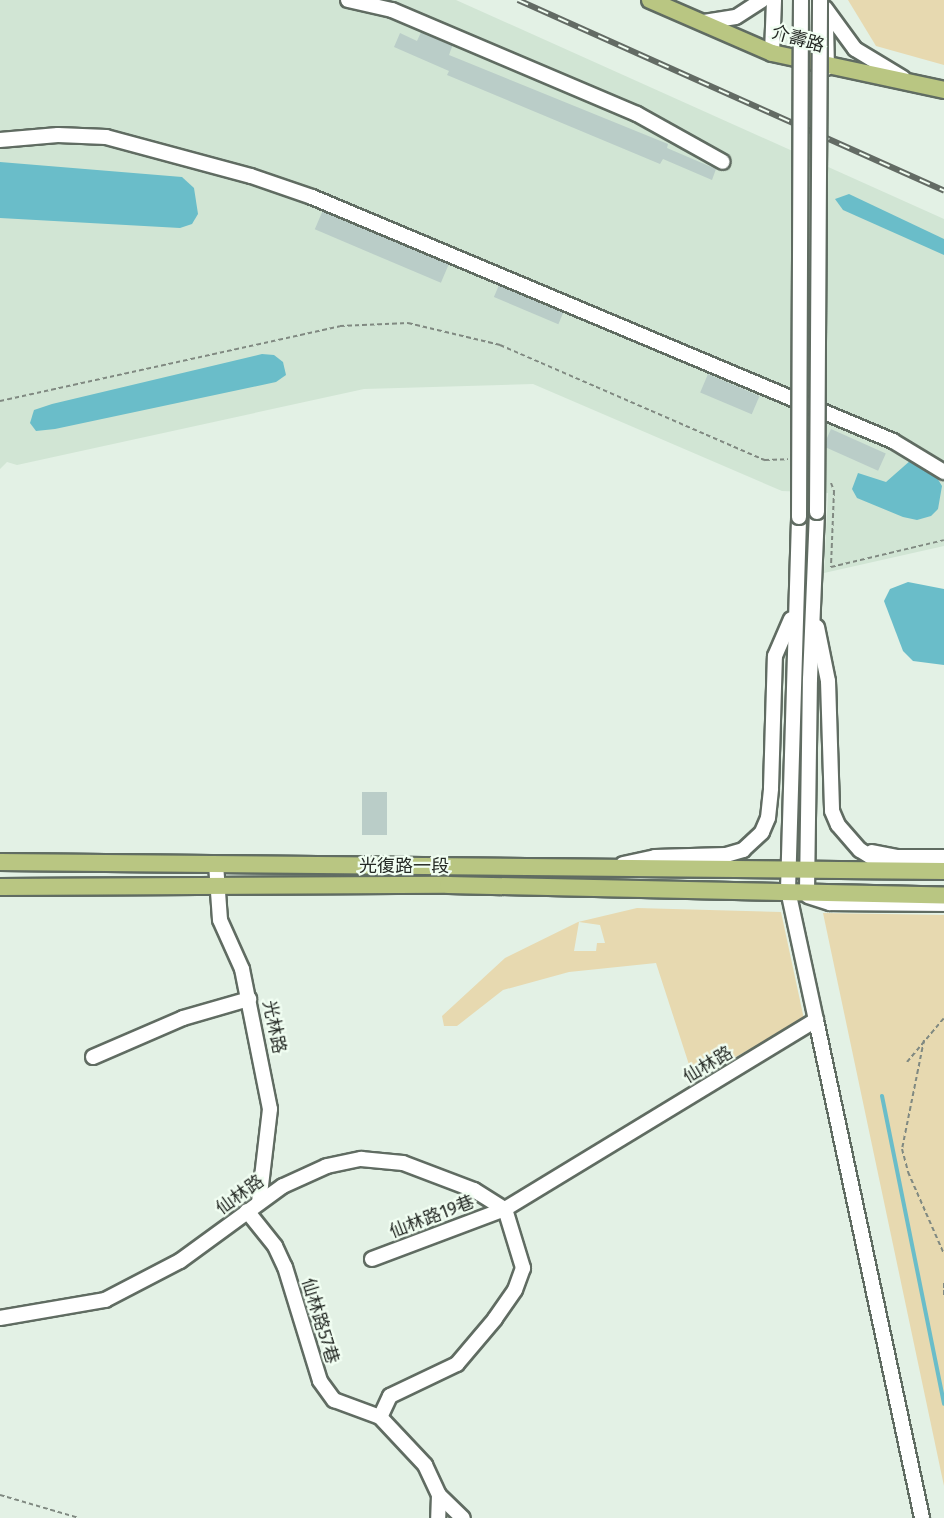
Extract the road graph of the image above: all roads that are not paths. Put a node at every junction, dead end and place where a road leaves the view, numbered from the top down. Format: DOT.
graph roads {
  1 [pos="348,0"];
  2 [pos="650,0"];
  3 [pos="762,0"];
  4 [pos="774,0"];
  5 [pos="801,0"];
  6 [pos="824,3"];
  7 [pos="692,21"];
  8 [pos="772,53"];
  9 [pos="827,68"];
  10 [pos="912,84"];
  11 [pos="944,90"];
  12 [pos="0,140"];
  13 [pos="723,162"];
  14 [pos="944,472"];
  15 [pos="813,608"];
  16 [pos="794,612"];
  17 [pos="860,850"];
  18 [pos="944,857"];
  19 [pos="0,862"];
  20 [pos="216,864"];
  21 [pos="607,867"];
  22 [pos="788,871"];
  23 [pos="807,871"];
  24 [pos="893,871"];
  25 [pos="944,871"];
  26 [pos="216,885"];
  27 [pos="0,887"];
  28 [pos="788,890"];
  29 [pos="807,891"];
  30 [pos="944,895"];
  31 [pos="944,904"];
  32 [pos="249,999"];
  33 [pos="816,1020"];
  34 [pos="93,1057"];
  35 [pos="259,1202"];
  36 [pos="505,1209"];
  37 [pos="247,1211"];
  38 [pos="372,1260"];
  39 [pos="0,1318"];
  40 [pos="380,1417"];
  41 [pos="440,1495"];
  42 [pos="438,1518"];
  43 [pos="463,1518"];
  44 [pos="922,1518"];
  1 -- 13 [label="street"];
  2 -- 7 [label="main road, 介壽路"];
  3 -- 7 [label="street"];
  4 -- 8 [label="street"];
  5 -- 16 [label="street, bridge"];
  6 -- 9 [label="street"];
  6 -- 10 [label="street"];
  6 -- 15 [label="street, bridge"];
  7 -- 8 [label="main road, 介壽路"];
  8 -- 9 [label="main road, 介壽路"];
  9 -- 10 [label="main road, 介壽路"];
  10 -- 11 [label="main road, 介壽路"];
  12 -- 14 [label="street"];
  15 -- 17 [label="street"];
  15 -- 23 [label="street"];
  16 -- 21 [label="street"];
  16 -- 22 [label="street"];
  17 -- 18 [label="street"];
  17 -- 24 [label="street"];
  19 -- 20 [label="main road, 光復路一段"];
  20 -- 21 [label="main road, 光復路一段"];
  20 -- 26 [label="street, 光林路"];
  21 -- 22 [label="main road, 光復路一段"];
  22 -- 23 [label="main road, 光復路一段"];
  22 -- 28 [label="street"];
  23 -- 24 [label="main road, 光復路一段"];
  23 -- 29 [label="street"];
  24 -- 25 [label="main road, 光復路一段"];
  26 -- 27 [label="main road, 光復路一段"];
  26 -- 28 [label="main road, 光復路一段"];
  26 -- 32 [label="street, 光林路"];
  28 -- 29 [label="main road, 光復路一段"];
  28 -- 31 [label="street"];
  28 -- 33 [label="street"];
  29 -- 30 [label="main road, 光復路一段"];
  32 -- 34 [label="street"];
  32 -- 35 [label="street, 光林路"];
  33 -- 36 [label="street, 仙林路"];
  33 -- 44 [label="street"];
  35 -- 36 [label="street, 仙林路"];
  35 -- 37 [label="street, 仙林路"];
  36 -- 38 [label="street, 仙林路19巷"];
  36 -- 40 [label="street"];
  37 -- 39 [label="street, 仙林路"];
  37 -- 40 [label="street, 仙林路57巷"];
  40 -- 41 [label="street"];
  41 -- 42 [label="street"];
  41 -- 43 [label="street"];
}
